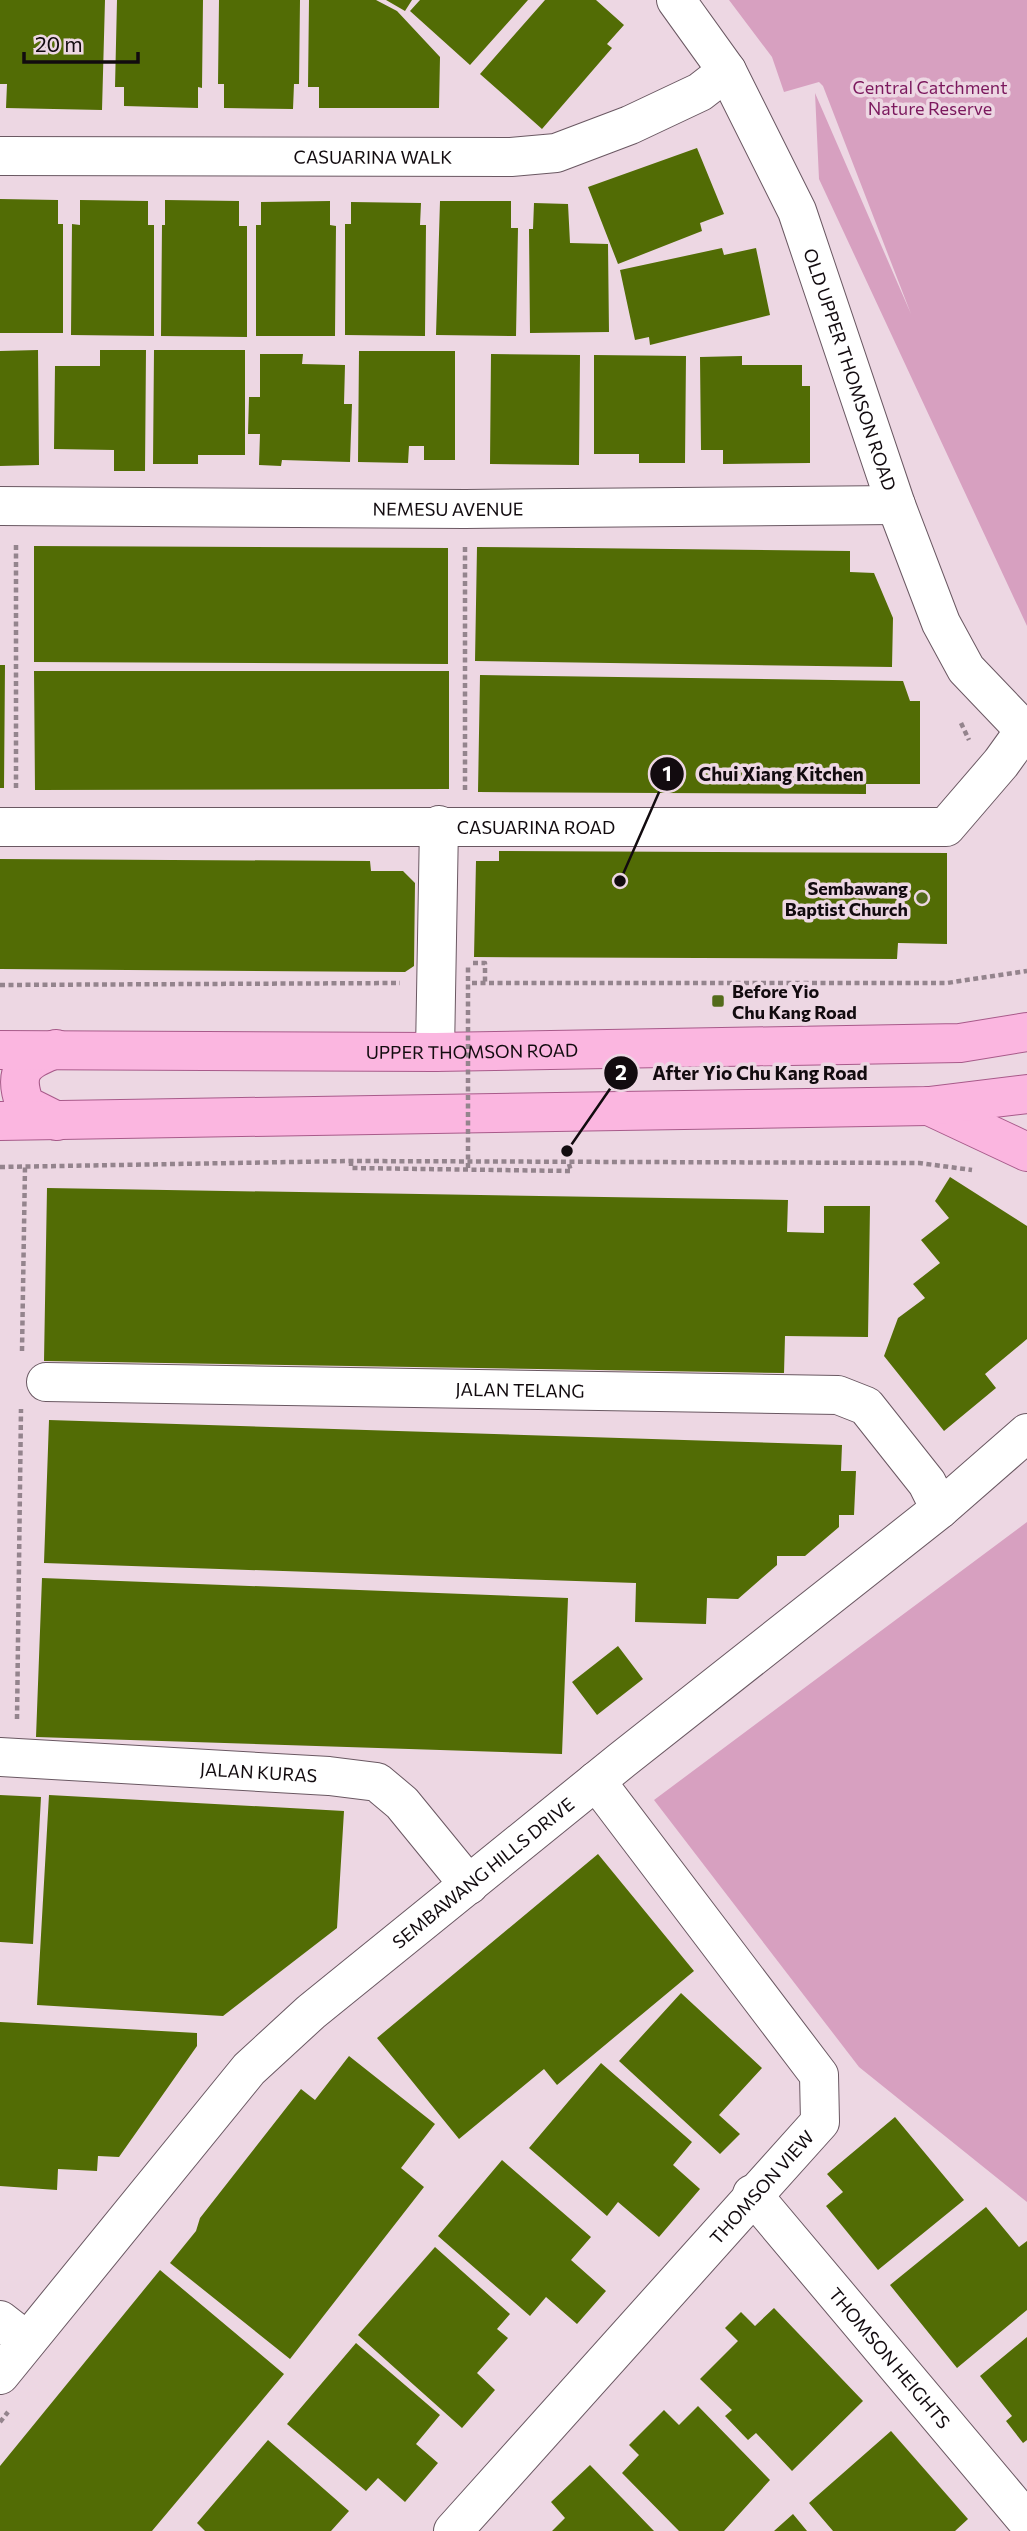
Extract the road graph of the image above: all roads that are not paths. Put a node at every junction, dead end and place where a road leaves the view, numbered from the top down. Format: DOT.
graph roads {
  1 [pos="676,0"];
  2 [pos="727,71"];
  3 [pos="0,156"];
  4 [pos="896,505"];
  5 [pos="9,506"];
  6 [pos="1025,732"];
  7 [pos="452,826"];
  8 [pos="9,827"];
  9 [pos="1027,1032"];
  10 [pos="56,1049"];
  11 [pos="0,1050"];
  12 [pos="435,1052"];
  13 [pos="1027,1094"];
  14 [pos="929,1106"];
  15 [pos="0,1121"];
  16 [pos="58,1121"];
  17 [pos="1027,1152"];
  18 [pos="30,1381"];
  19 [pos="1027,1433"];
  20 [pos="940,1508"];
  21 [pos="9,1741"];
  22 [pos="596,1781"];
  23 [pos="469,1885"];
  24 [pos="752,2194"];
  25 [pos="14,2331"];
  26 [pos="7,2390"];
  27 [pos="1027,2521"];
  28 [pos="453,2531"];
  1 -- 2 [label="street, OLD UPPER THOMSON ROAD"];
  2 -- 3 [label="street, CASUARINA WALK"];
  2 -- 4 [label="street, OLD UPPER THOMSON ROAD"];
  4 -- 5 [label="street, NEMESU AVENUE"];
  4 -- 6 [label="street, OLD UPPER THOMSON ROAD"];
  6 -- 7 [label="street, CASUARINA ROAD"];
  7 -- 8 [label="street, CASUARINA ROAD"];
  7 -- 12 [label="street"];
  9 -- 12 [label="main road, UPPER THOMSON ROAD"];
  10 -- 11 [label="main road, UPPER THOMSON ROAD"];
  10 -- 12 [label="main road, UPPER THOMSON ROAD"];
  10 -- 16 [label="main road"];
  13 -- 14 [label="main road"];
  14 -- 16 [label="main road"];
  14 -- 17 [label="main road"];
  15 -- 16 [label="main road"];
  18 -- 20 [label="street, JALAN TELANG"];
  19 -- 20 [label="street, SEMBAWANG HILLS DRIVE"];
  20 -- 22 [label="street, SEMBAWANG HILLS DRIVE"];
  21 -- 23 [label="street, JALAN KURAS"];
  22 -- 23 [label="street, SEMBAWANG HILLS DRIVE"];
  22 -- 24 [label="street, THOMSON VIEW"];
  23 -- 25 [label="street, SEMBAWANG HILLS DRIVE"];
  24 -- 27 [label="street, THOMSON HEIGHTS"];
  24 -- 28 [label="street, THOMSON VIEW"];
  25 -- 26 [label="street, SEMBAWANG HILLS DRIVE"];
}
